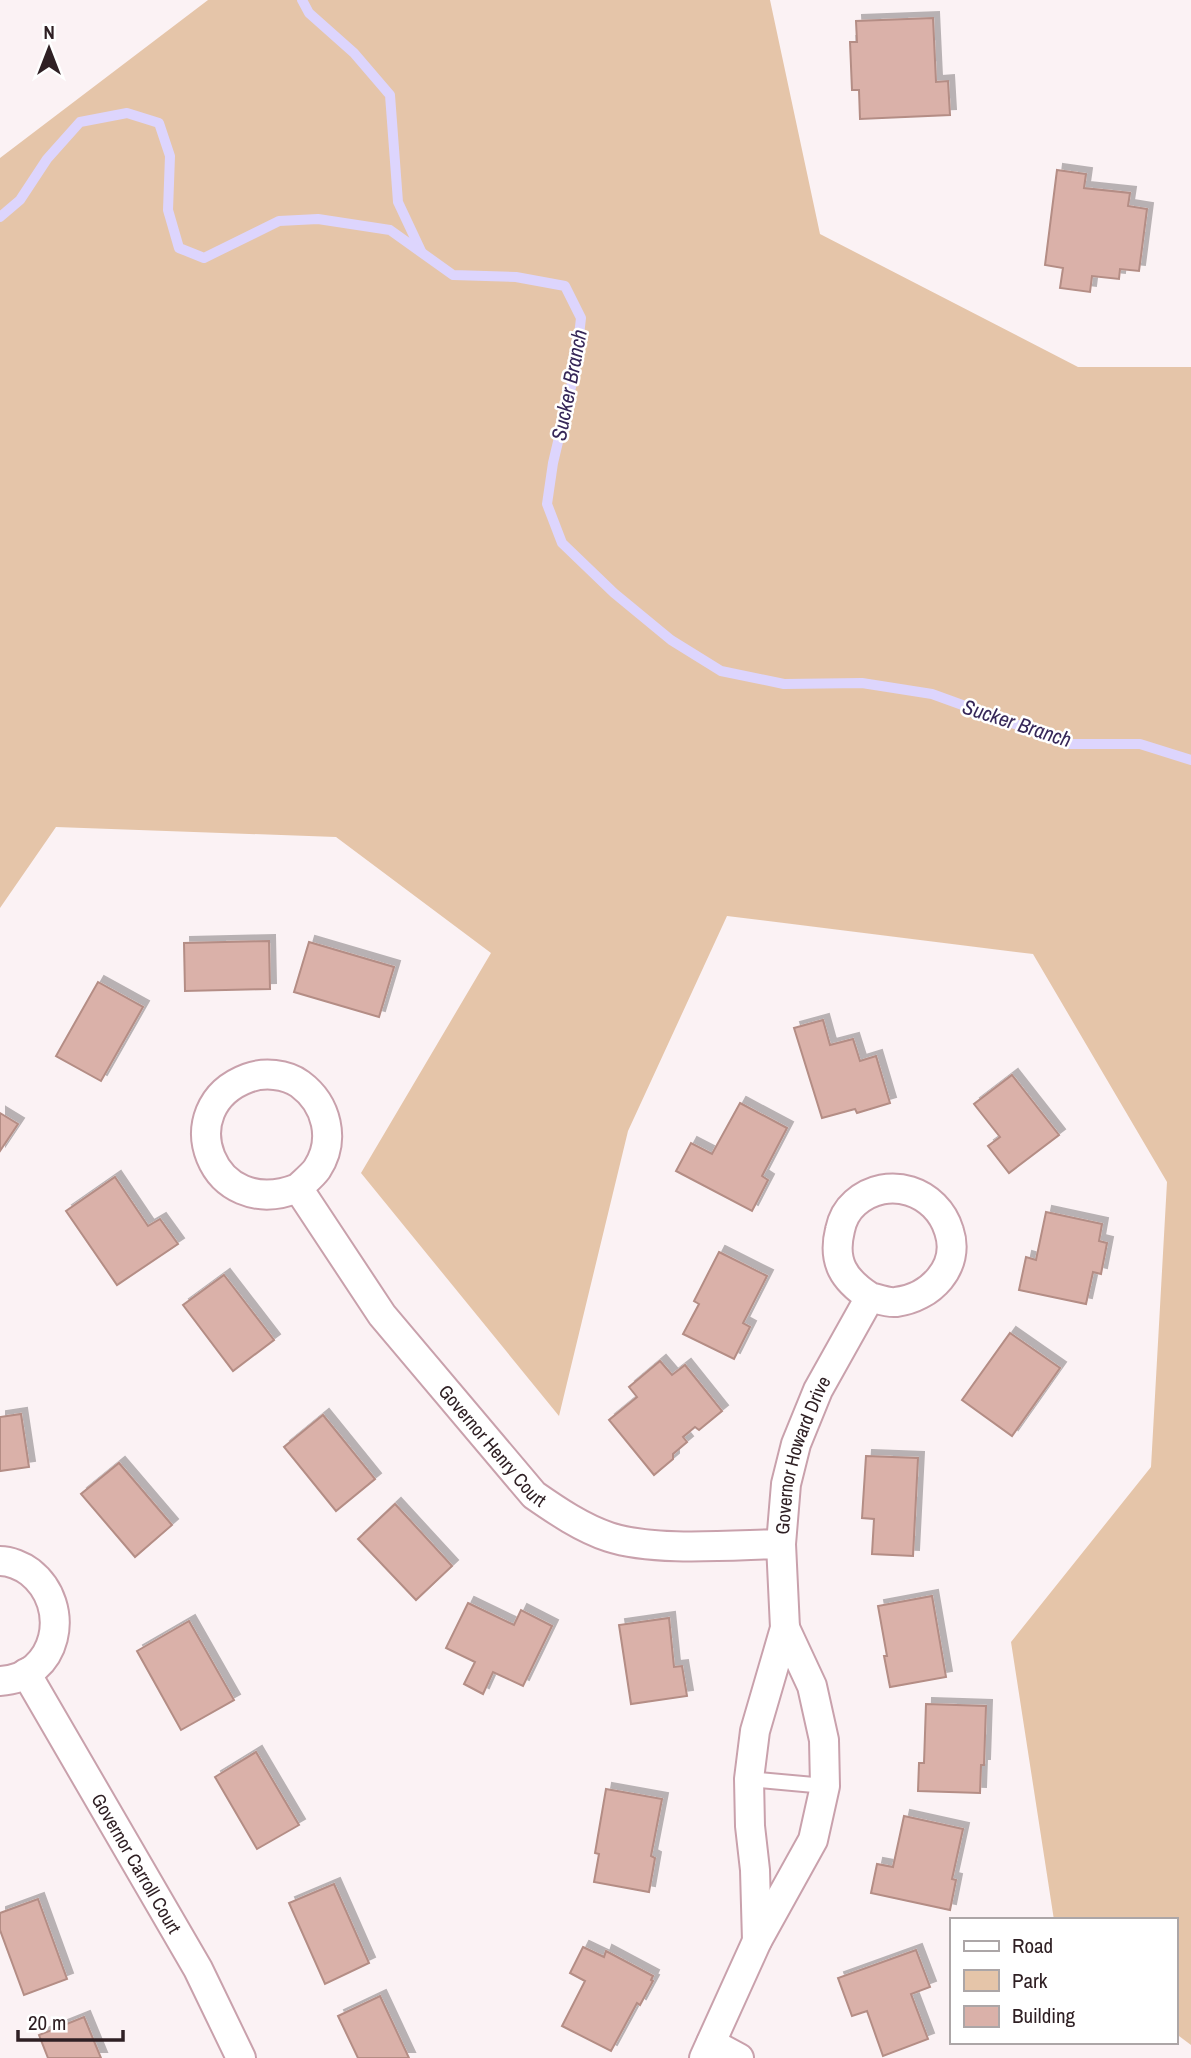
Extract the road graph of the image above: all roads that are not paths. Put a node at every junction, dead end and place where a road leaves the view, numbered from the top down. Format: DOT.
graph roads {
  1 [pos="298,1188"];
  2 [pos="870,1297"];
  3 [pos="781,1544"];
  4 [pos="0,1561"];
  5 [pos="785,1628"];
  6 [pos="13,1677"];
  7 [pos="750,1779"];
  8 [pos="825,1786"];
  9 [pos="757,1941"];
  10 [pos="707,2051"];
  11 [pos="241,2058"];
  12 [pos="739,2058"];
  1 -- 1 [label="street"];
  1 -- 3 [label="street, Governor Henry Court"];
  2 -- 2 [label="street"];
  2 -- 3 [label="street, Governor Howard Drive"];
  3 -- 5 [label="street, Governor Howard Drive"];
  4 -- 6 [label="street, Governor Carroll Court"];
  5 -- 7 [label="street, Governor Howard Drive"];
  5 -- 8 [label="street, Governor Howard Drive"];
  6 -- 11 [label="street, Governor Carroll Court"];
  7 -- 8 [label="lane"];
  7 -- 9 [label="street, Governor Howard Drive"];
  8 -- 9 [label="street, Governor Howard Drive"];
  9 -- 10 [label="street, Governor Howard Drive"];
  10 -- 12 [label="street"];
}
